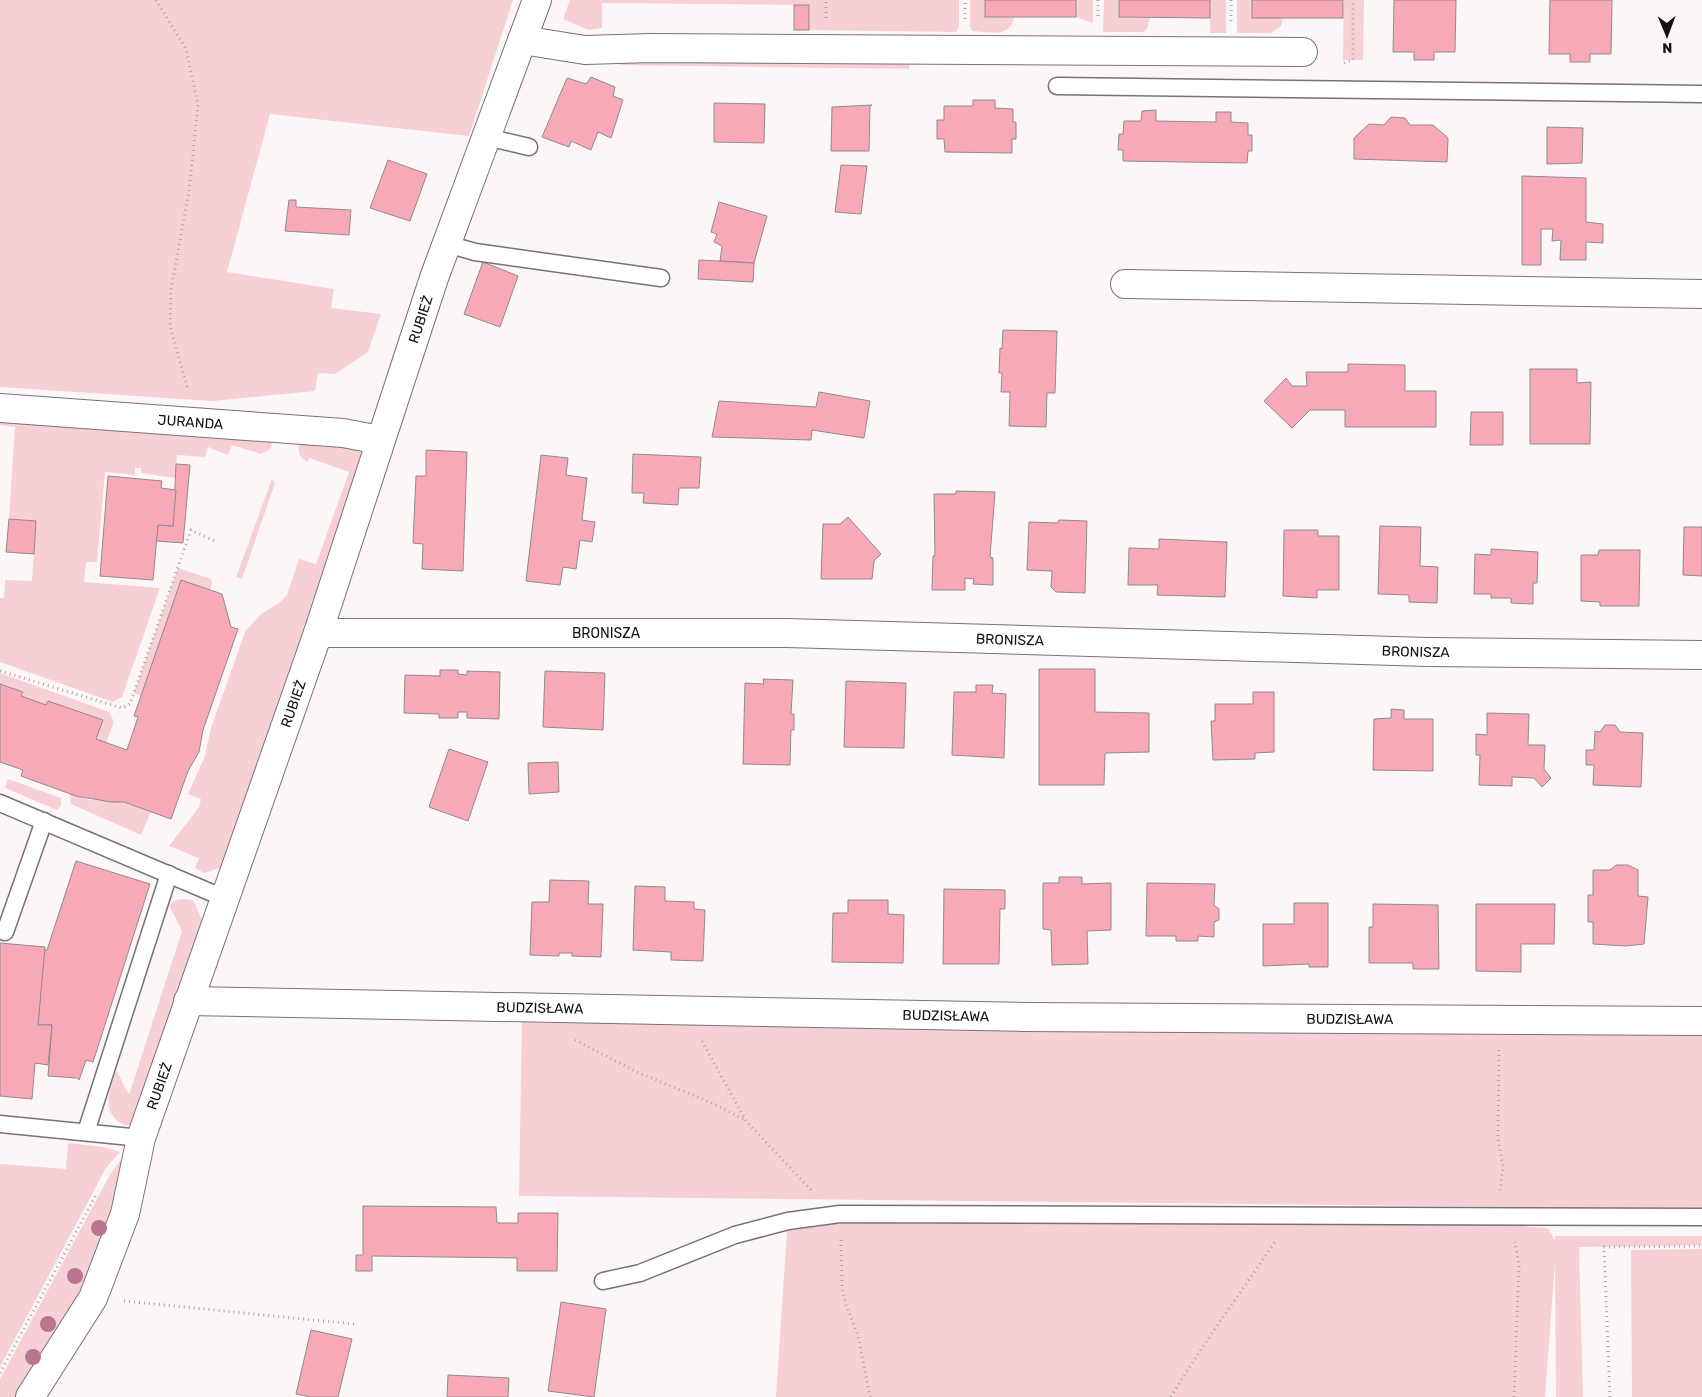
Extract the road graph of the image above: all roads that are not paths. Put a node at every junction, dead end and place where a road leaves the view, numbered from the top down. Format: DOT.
graph roads {
  1 [pos="537,0"];
  2 [pos="522,40"];
  3 [pos="1304,52"];
  4 [pos="1058,86"];
  5 [pos="1702,94"];
  6 [pos="487,137"];
  7 [pos="530,147"];
  8 [pos="447,244"];
  9 [pos="661,278"];
  10 [pos="1125,284"];
  11 [pos="1702,294"];
  12 [pos="0,408"];
  13 [pos="380,440"];
  14 [pos="318,633"];
  15 [pos="1702,655"];
  16 [pos="0,803"];
  17 [pos="44,821"];
  18 [pos="169,874"];
  19 [pos="224,898"];
  20 [pos="5,932"];
  21 [pos="188,1000"];
  22 [pos="1702,1021"];
  23 [pos="0,1124"];
  24 [pos="86,1132"];
  25 [pos="141,1138"];
  26 [pos="1702,1217"];
  27 [pos="603,1281"];
  28 [pos="30,1397"];
  1 -- 2 [label="street, RUBIEŻ"];
  2 -- 3 [label="street"];
  2 -- 6 [label="street, RUBIEŻ"];
  4 -- 5 [label="lane"];
  6 -- 7 [label="lane"];
  6 -- 8 [label="street, RUBIEŻ"];
  8 -- 9 [label="lane"];
  8 -- 13 [label="street, RUBIEŻ"];
  10 -- 11 [label="street"];
  12 -- 13 [label="street, JURANDA"];
  13 -- 14 [label="street, RUBIEŻ"];
  14 -- 15 [label="street, BRONISZA"];
  14 -- 19 [label="street, RUBIEŻ"];
  16 -- 17 [label="lane"];
  17 -- 18 [label="lane"];
  17 -- 20 [label="lane"];
  18 -- 19 [label="lane"];
  18 -- 24 [label="lane"];
  19 -- 21 [label="street, RUBIEŻ"];
  21 -- 22 [label="street, BUDZISŁAWA"];
  21 -- 25 [label="street, RUBIEŻ"];
  23 -- 24 [label="lane"];
  24 -- 25 [label="lane"];
  25 -- 28 [label="street, RUBIEŻ"];
  26 -- 27 [label="lane"];
}
